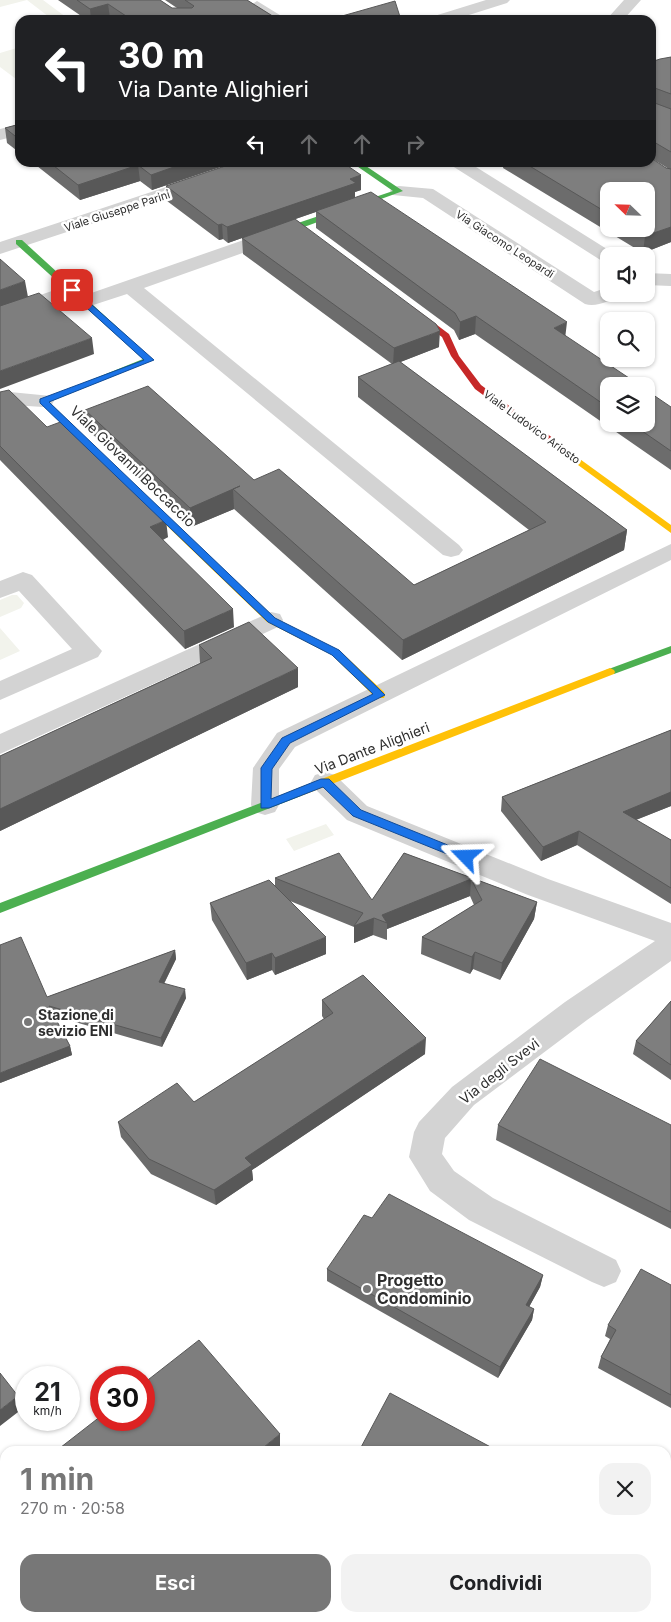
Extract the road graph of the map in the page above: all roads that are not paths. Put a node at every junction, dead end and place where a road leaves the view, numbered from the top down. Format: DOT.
graph roads {
  1 [pos="502,0"];
  2 [pos="633,0"];
  3 [pos="257,6"];
  4 [pos="272,15"];
  5 [pos="453,15"];
  6 [pos="619,15"];
  7 [pos="15,130"];
  8 [pos="0,135"];
  9 [pos="246,167"];
  10 [pos="362,167"];
  11 [pos="463,167"];
  12 [pos="399,191"];
  13 [pos="298,226"];
  14 [pos="19,242"];
  15 [pos="0,248"];
  16 [pos="600,251"];
  17 [pos="337,255"];
  18 [pos="655,279"];
  19 [pos="671,280"];
  20 [pos="130,286"];
  21 [pos="78,296"];
  22 [pos="600,297"];
  23 [pos="400,301"];
  24 [pos="0,316"];
  25 [pos="43,401"];
  26 [pos="0,402"];
  27 [pos="671,530"];
  28 [pos="451,550"];
  29 [pos="671,552"];
  30 [pos="0,590"];
  31 [pos="271,620"];
  32 [pos="671,649"];
  33 [pos="0,691"];
  34 [pos="380,695"];
  35 [pos="0,745"];
  36 [pos="325,782"];
  37 [pos="265,806"];
  38 [pos="0,908"];
  39 [pos="671,935"];
  40 [pos="671,946"];
  41 [pos="604,1271"];
  1 -- 5 [label="street"];
  2 -- 6 [label="street"];
  3 -- 4 [label="street"];
  7 -- 8 [label="street"];
  9 -- 14 [label="street, Viale Giuseppe Parini"];
  10 -- 12 [label="street"];
  11 -- 16 [label="street"];
  12 -- 13 [label="street"];
  12 -- 22 [label="street, Via Giacomo Leopardi"];
  13 -- 17 [label="street"];
  13 -- 20 [label="street"];
  14 -- 15 [label="street, Viale Giuseppe Parini"];
  14 -- 21 [label="street, Viale Giovanni Boccaccio"];
  18 -- 19 [label="street"];
  20 -- 21 [label="street"];
  20 -- 28 [label="street"];
  21 -- 24 [label="street"];
  21 -- 25 [label="street, Viale Giovanni Boccaccio"];
  23 -- 27 [label="street, Viale Ludovico Ariosto"];
  25 -- 26 [label="street"];
  25 -- 31 [label="street, Viale Giovanni Boccaccio"];
  29 -- 34 [label="street"];
  30 -- 33 [label="street"];
  31 -- 34 [label="street, Viale Giovanni Boccaccio"];
  31 -- 35 [label="street"];
  32 -- 36 [label="street, Via Dante Alighieri"];
  34 -- 37 [label="street"];
  36 -- 37 [label="street, Via Dante Alighieri"];
  36 -- 39 [label="street"];
  37 -- 38 [label="street, Via Dante Alighieri"];
  40 -- 41 [label="street, Via degli Svevi"];
}
